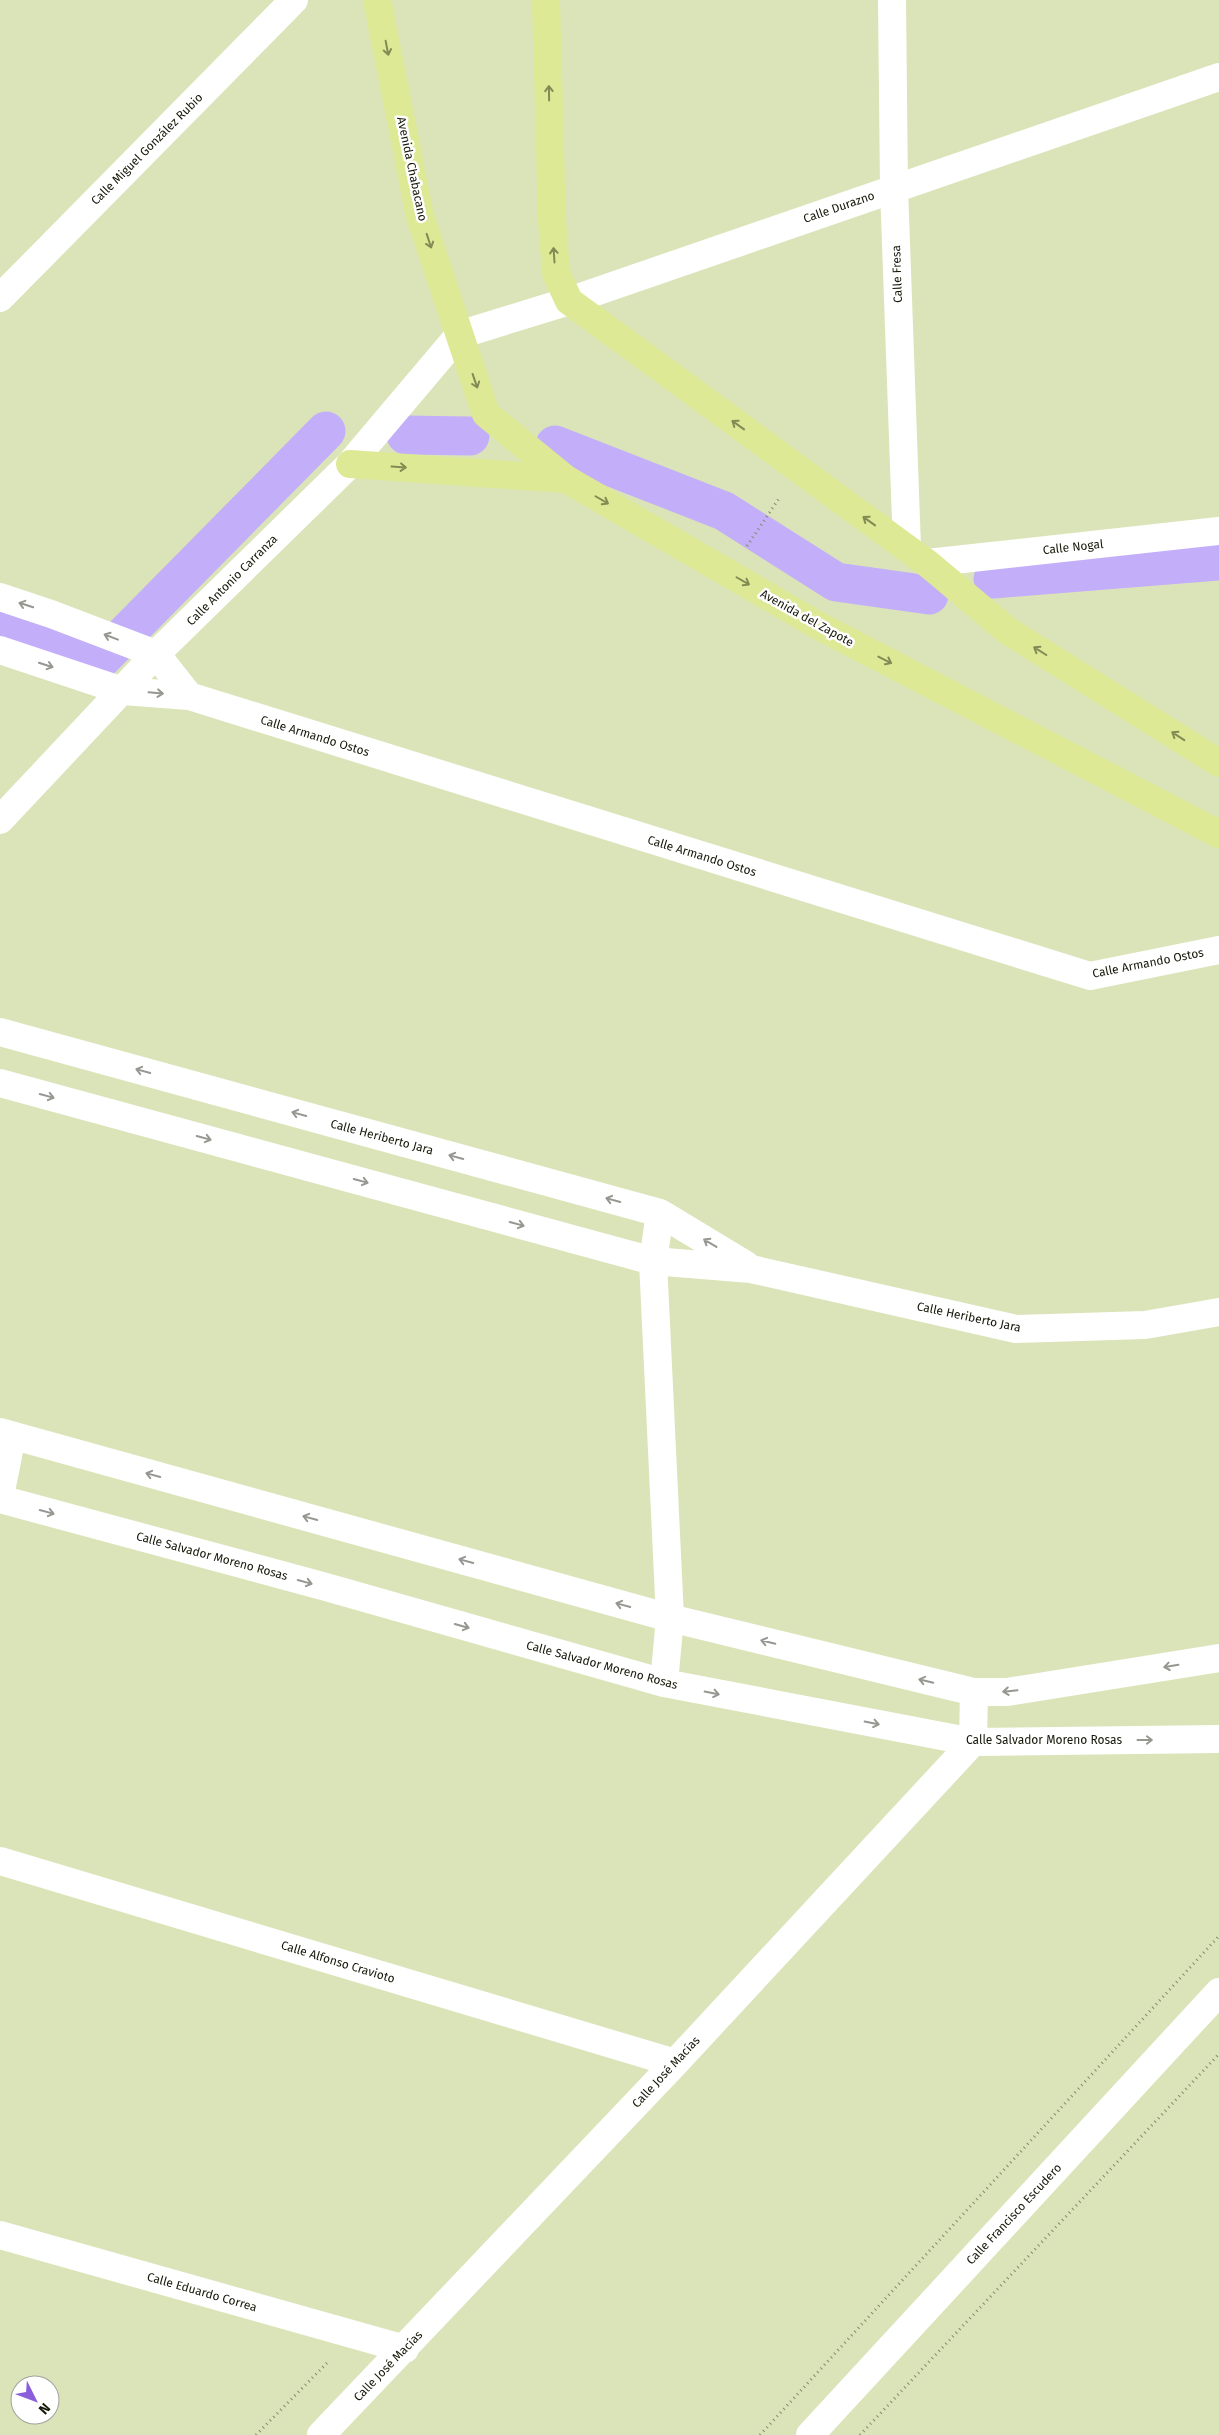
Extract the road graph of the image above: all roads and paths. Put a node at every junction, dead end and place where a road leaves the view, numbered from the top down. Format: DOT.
graph roads {
  1 [pos="294,0"];
  2 [pos="377,0"];
  3 [pos="546,0"];
  4 [pos="892,0"];
  5 [pos="1219,77"];
  6 [pos="894,188"];
  7 [pos="0,298"];
  8 [pos="568,301"];
  9 [pos="459,335"];
  10 [pos="350,464"];
  11 [pos="566,479"];
  12 [pos="776,502"];
  13 [pos="1219,531"];
  14 [pos="743,552"];
  15 [pos="917,556"];
  16 [pos="0,596"];
  17 [pos="0,650"];
  18 [pos="156,654"];
  19 [pos="123,690"];
  20 [pos="189,696"];
  21 [pos="1219,763"];
  22 [pos="0,820"];
  23 [pos="1219,834"];
  24 [pos="1219,950"];
  25 [pos="0,1032"];
  26 [pos="0,1083"];
  27 [pos="660,1213"];
  28 [pos="653,1261"];
  29 [pos="751,1269"];
  30 [pos="1219,1312"];
  31 [pos="6,1434"];
  32 [pos="0,1497"];
  33 [pos="670,1618"];
  34 [pos="1219,1658"];
  35 [pos="664,1684"];
  36 [pos="974,1692"];
  37 [pos="1219,1739"];
  38 [pos="974,1742"];
  39 [pos="0,1861"];
  40 [pos="1219,1936"];
  41 [pos="1219,1992"];
  42 [pos="1219,2054"];
  43 [pos="675,2063"];
  44 [pos="0,2235"];
  45 [pos="355,2335"];
  46 [pos="405,2349"];
  47 [pos="256,2435"];
  48 [pos="321,2435"];
  49 [pos="760,2435"];
  50 [pos="810,2435"];
  51 [pos="860,2435"];
  1 -- 7 [label="street, Calle Miguel González Rubio"];
  2 -- 9 [label="main road, Avenida Chabacano, one-way"];
  8 -- 3 [label="main road, one-way"];
  4 -- 6 [label="street, Calle Fresa"];
  5 -- 6 [label="street, Calle Durazno"];
  6 -- 8 [label="street, Calle Durazno"];
  6 -- 15 [label="street, Calle Fresa"];
  8 -- 9 [label="street, Calle Durazno"];
  15 -- 8 [label="main road, one-way"];
  9 -- 10 [label="street, Calle Antonio Carranza"];
  9 -- 11 [label="main road, Avenida del Zapote, one-way"];
  10 -- 11 [label="main road, one-way"];
  10 -- 18 [label="street, Calle Antonio Carranza"];
  11 -- 23 [label="main road, Avenida del Zapote, one-way"];
  12 -- 14 [label="path"];
  13 -- 15 [label="street, Calle Nogal"];
  21 -- 15 [label="main road, one-way"];
  18 -- 16 [label="street, one-way"];
  17 -- 19 [label="street, Calle Armando Ostos, one-way"];
  18 -- 19 [label="street, Calle Antonio Carranza"];
  18 -- 20 [label="street"];
  19 -- 20 [label="street, Calle Armando Ostos, one-way"];
  19 -- 22 [label="street, Calle Antonio Carranza"];
  20 -- 24 [label="street, Calle Armando Ostos"];
  27 -- 25 [label="street, Calle Heriberto Jara, one-way"];
  26 -- 28 [label="street, Calle Heriberto Jara, one-way"];
  27 -- 28 [label="street"];
  29 -- 27 [label="street, Calle Heriberto Jara, one-way"];
  28 -- 29 [label="street, Calle Heriberto Jara"];
  28 -- 33 [label="street"];
  29 -- 30 [label="street, Calle Heriberto Jara"];
  31 -- 32 [label="street, Calle Salvador Moreno Rosas"];
  33 -- 31 [label="street, Calle Salvador Moreno Rosas, one-way"];
  32 -- 35 [label="street, Calle Salvador Moreno Rosas, one-way"];
  33 -- 35 [label="street"];
  36 -- 33 [label="street, Calle Salvador Moreno Rosas, one-way"];
  34 -- 36 [label="street, Calle Salvador Moreno Rosas, one-way"];
  35 -- 38 [label="street, Calle Salvador Moreno Rosas, one-way"];
  36 -- 38 [label="street"];
  38 -- 37 [label="street, Calle Salvador Moreno Rosas, one-way"];
  38 -- 43 [label="street, Calle José Macías"];
  39 -- 43 [label="street, Calle Alfonso Cravioto"];
  40 -- 49 [label="path"];
  41 -- 50 [label="street, Calle Francisco Escudero"];
  42 -- 51 [label="path"];
  43 -- 46 [label="street, Calle José Macías"];
  44 -- 45 [label="street, Calle Eduardo Correa"];
  45 -- 46 [label="street, Calle Eduardo Correa"];
  45 -- 47 [label="path"];
  46 -- 48 [label="street, Calle José Macías"];
}
